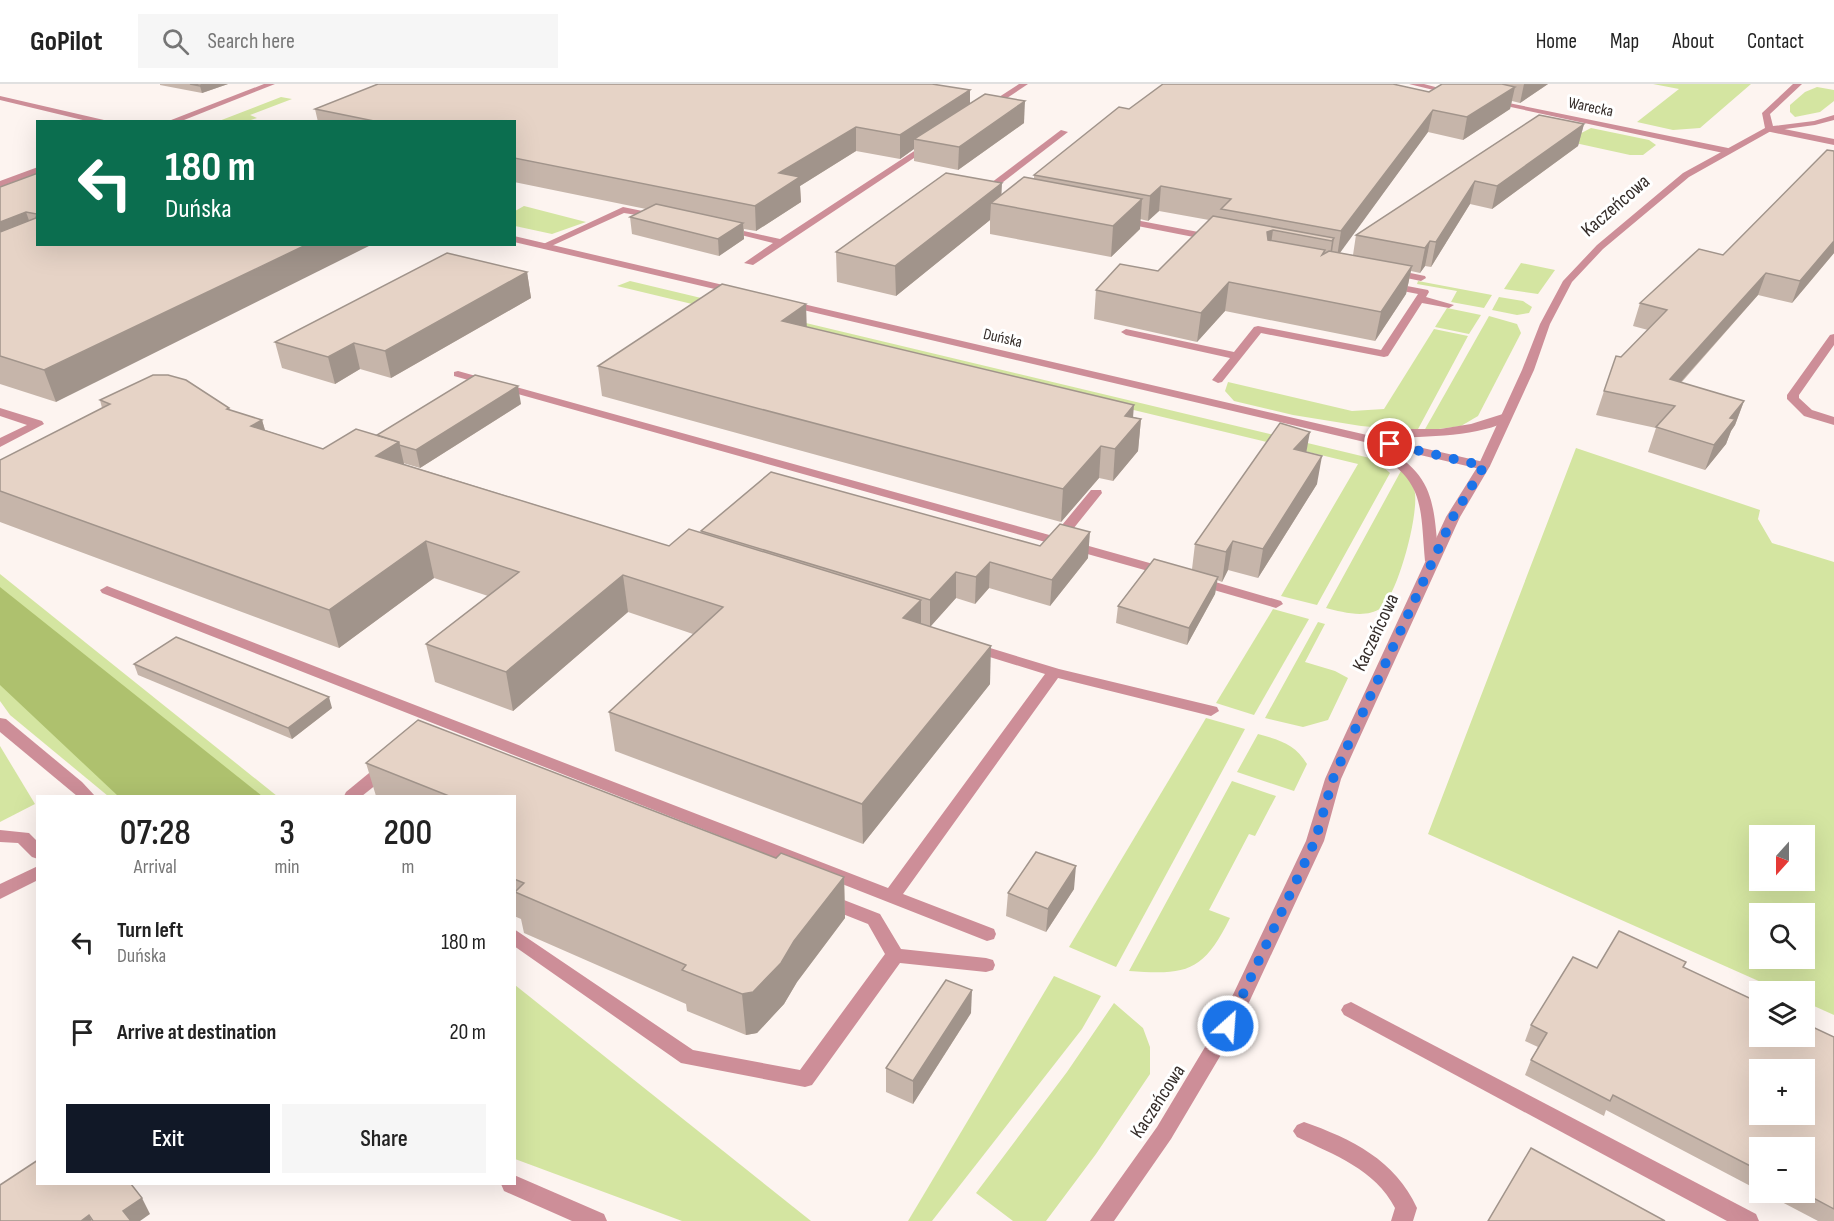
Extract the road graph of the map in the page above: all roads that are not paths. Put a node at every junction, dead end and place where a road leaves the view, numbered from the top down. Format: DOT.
graph roads {
  1 [pos="272,84"];
  2 [pos="1024,84"];
  3 [pos="1413,84"];
  4 [pos="1798,84"];
  5 [pos="1468,96"];
  6 [pos="1479,98"];
  7 [pos="0,99"];
  8 [pos="975,116"];
  9 [pos="1834,117"];
  10 [pos="95,120"];
  11 [pos="175,120"];
  12 [pos="1769,129"];
  13 [pos="1064,132"];
  14 [pos="945,135"];
  15 [pos="1834,142"];
  16 [pos="1728,151"];
  17 [pos="36,171"];
  18 [pos="0,184"];
  19 [pos="993,196"];
  20 [pos="669,217"];
  21 [pos="1109,218"];
  22 [pos="714,227"];
  23 [pos="516,239"];
  24 [pos="1225,240"];
  25 [pos="782,242"];
  26 [pos="544,246"];
  27 [pos="749,263"];
  28 [pos="1375,269"];
  29 [pos="1421,278"];
  30 [pos="1369,282"];
  31 [pos="748,294"];
  32 [pos="771,299"];
  33 [pos="1420,299"];
  34 [pos="1449,305"];
  35 [pos="1126,332"];
  36 [pos="1834,337"];
  37 [pos="1237,356"];
  38 [pos="458,374"];
  39 [pos="1218,380"];
  40 [pos="0,412"];
  41 [pos="1506,417"];
  42 [pos="1834,421"];
  43 [pos="1336,432"];
  44 [pos="0,444"];
  45 [pos="1484,466"];
  46 [pos="1096,493"];
  47 [pos="1056,541"];
  48 [pos="1432,561"];
  49 [pos="107,590"];
  50 [pos="1276,604"];
  51 [pos="963,644"];
  52 [pos="1054,672"];
  53 [pos="1211,711"];
  54 [pos="0,723"];
  55 [pos="401,755"];
  56 [pos="86,795"];
  57 [pos="353,795"];
  58 [pos="0,836"];
  59 [pos="36,851"];
  60 [pos="36,873"];
  61 [pos="0,892"];
  62 [pos="808,893"];
  63 [pos="893,895"];
  64 [pos="987,934"];
  65 [pos="516,937"];
  66 [pos="895,955"];
  67 [pos="986,965"];
  68 [pos="1351,1010"];
  69 [pos="1304,1131"];
  70 [pos="514,1185"];
  71 [pos="596,1221"];
  72 [pos="1101,1221"];
  73 [pos="1402,1221"];
  74 [pos="1748,1221"];
  1 -- 11 [label="street"];
  2 -- 8 [label="street"];
  3 -- 5 [label="street"];
  4 -- 12 [label="street"];
  6 -- 16 [label="street, Warecka"];
  7 -- 10 [label="street"];
  9 -- 12 [label="street, Kaczeńcowa"];
  12 -- 15 [label="street"];
  12 -- 16 [label="street, Kaczeńcowa"];
  13 -- 19 [label="street"];
  14 -- 25 [label="street"];
  16 -- 41 [label="street, Kaczeńcowa"];
  17 -- 18 [label="street"];
  20 -- 26 [label="street"];
  21 -- 24 [label="street"];
  22 -- 25 [label="street"];
  23 -- 26 [label="street"];
  25 -- 27 [label="street"];
  26 -- 31 [label="street"];
  28 -- 29 [label="street"];
  30 -- 33 [label="street"];
  32 -- 43 [label="street, Duńska"];
  33 -- 34 [label="street"];
  33 -- 37 [label="street"];
  35 -- 37 [label="street"];
  36 -- 42 [label="street"];
  37 -- 39 [label="street"];
  38 -- 47 [label="street"];
  40 -- 44 [label="street"];
  41 -- 43 [label="street"];
  41 -- 45 [label="street, Kaczeńcowa"];
  43 -- 45 [label="street, Duńska"];
  43 -- 48 [label="street"];
  45 -- 48 [label="street, Kaczeńcowa"];
  46 -- 47 [label="street"];
  47 -- 50 [label="street"];
  48 -- 72 [label="street, Kaczeńcowa"];
  49 -- 63 [label="street"];
  51 -- 52 [label="street"];
  52 -- 53 [label="street"];
  52 -- 63 [label="street"];
  54 -- 56 [label="street"];
  55 -- 57 [label="street"];
  58 -- 59 [label="street"];
  60 -- 61 [label="street"];
  62 -- 66 [label="street"];
  63 -- 64 [label="street"];
  65 -- 66 [label="street"];
  66 -- 67 [label="street"];
  68 -- 74 [label="street"];
  69 -- 73 [label="street"];
  70 -- 71 [label="street"];
}
